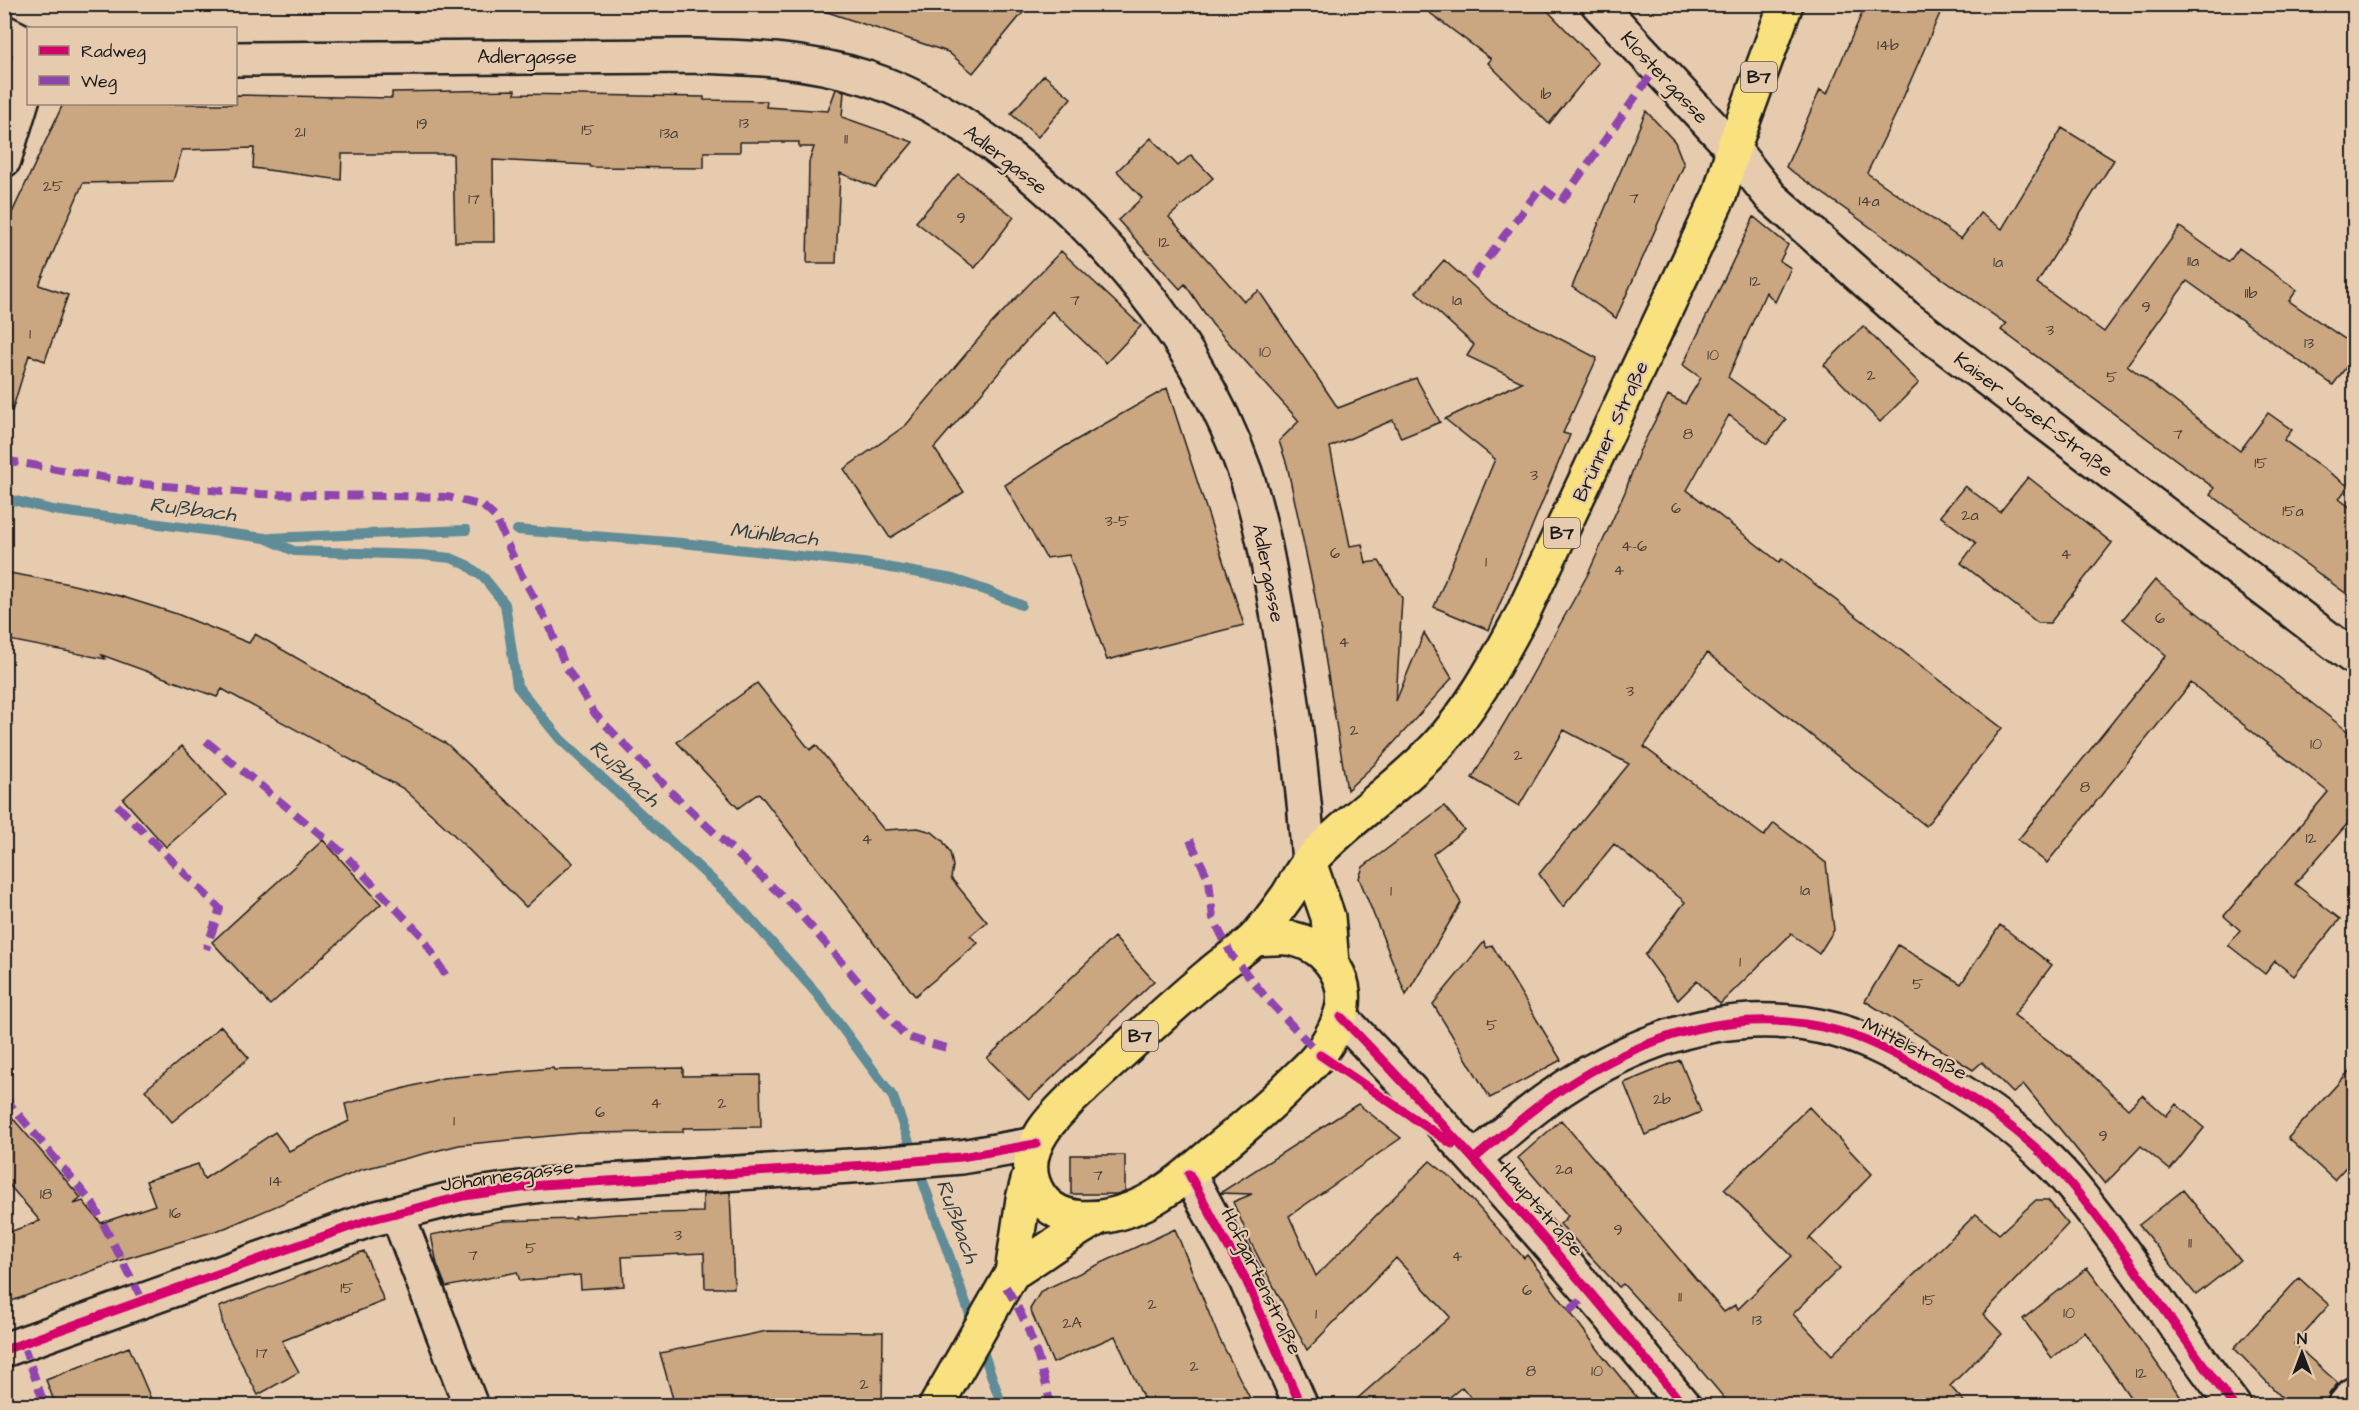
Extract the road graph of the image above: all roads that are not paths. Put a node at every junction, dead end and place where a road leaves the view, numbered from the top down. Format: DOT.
graph roads {
  1 [pos="1598,4"];
  2 [pos="1786,4"];
  3 [pos="4,32"];
  4 [pos="27,44"];
  5 [pos="237,59"];
  6 [pos="27,71"];
  7 [pos="1733,149"];
  8 [pos="4,160"];
  9 [pos="2355,658"];
  10 [pos="1309,862"];
  11 [pos="1254,939"];
  12 [pos="1332,963"];
  13 [pos="1341,1017"];
  14 [pos="1033,1158"];
  15 [pos="1474,1159"];
  16 [pos="1188,1174"];
  17 [pos="398,1213"];
  18 [pos="1098,1218"];
  19 [pos="1012,1273"];
  20 [pos="4,1350"];
  21 [pos="942,1393"];
  22 [pos="2355,1394"];
  23 [pos="471,1406"];
  24 [pos="1301,1406"];
  25 [pos="1684,1406"];
  26 [pos="2234,1406"];
  27 [pos="2344,1406"];
  1 -- 7 [label="street, Klostergasse"];
  2 -- 7 [label="main road, Brünner Straße / B7"];
  3 -- 4 [label="street"];
  5 -- 10 [label="street, Adlergasse"];
  6 -- 8 [label="street"];
  7 -- 9 [label="street, Kaiser Josef-Straße"];
  7 -- 10 [label="main road, Brünner Straße / B7"];
  10 -- 11 [label="main road, B7"];
  10 -- 12 [label="main road, B7"];
  11 -- 12 [label="main road"];
  11 -- 14 [label="main road, B7"];
  12 -- 13 [label="main road, B7"];
  13 -- 15 [label="street, Hauptstraße"];
  13 -- 16 [label="main road, B7"];
  14 -- 17 [label="street, Johannesgasse"];
  14 -- 18 [label="main road, B7"];
  14 -- 19 [label="main road, B7"];
  15 -- 25 [label="street, Hauptstraße"];
  15 -- 26 [label="street, Mittelstraße"];
  16 -- 18 [label="main road, B7"];
  16 -- 24 [label="street, Hofgartenstraße"];
  17 -- 20 [label="street, Johannesgasse"];
  17 -- 23 [label="street"];
  18 -- 19 [label="main road, B7"];
  19 -- 21 [label="main road, B7"];
  22 -- 27 [label="street"];
}
